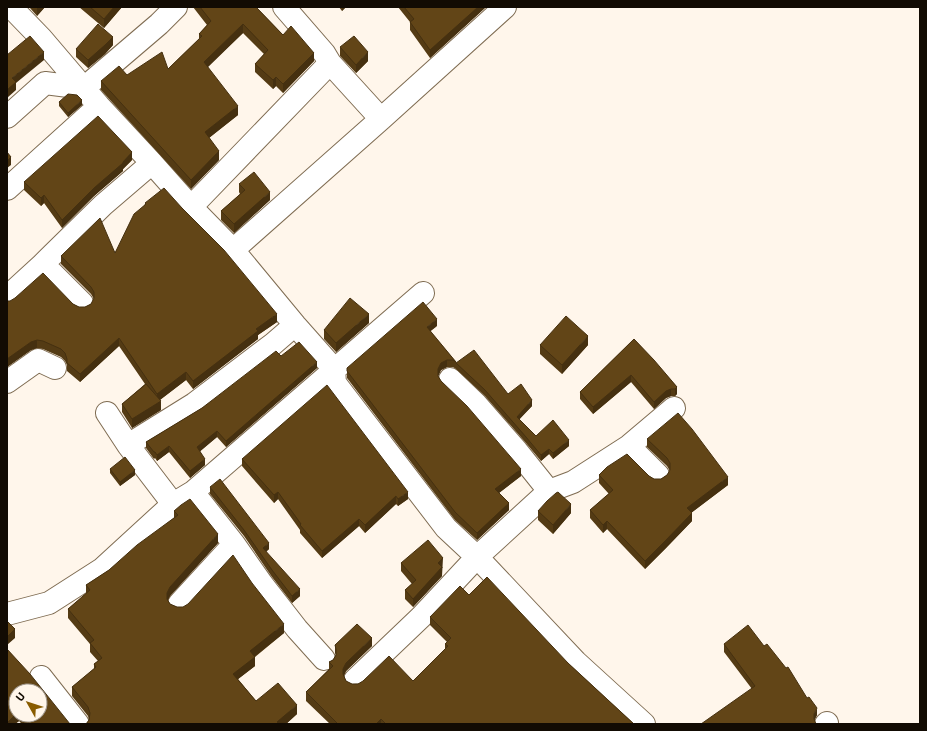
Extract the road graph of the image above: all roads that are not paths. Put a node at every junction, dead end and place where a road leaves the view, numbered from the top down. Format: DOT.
graph roads {
  1 [pos="11,7"];
  2 [pos="176,7"];
  3 [pos="284,7"];
  4 [pos="505,7"];
  5 [pos="330,63"];
  6 [pos="84,88"];
  7 [pos="99,106"];
  8 [pos="7,117"];
  9 [pos="381,119"];
  10 [pos="152,163"];
  11 [pos="7,189"];
  12 [pos="190,207"];
  13 [pos="233,250"];
  14 [pos="44,264"];
  15 [pos="423,293"];
  16 [pos="7,297"];
  17 [pos="82,304"];
  18 [pos="295,325"];
  19 [pos="55,368"];
  20 [pos="334,369"];
  21 [pos="450,379"];
  22 [pos="7,382"];
  23 [pos="674,408"];
  24 [pos="107,413"];
  25 [pos="128,446"];
  26 [pos="629,446"];
  27 [pos="658,475"];
  28 [pos="549,491"];
  29 [pos="193,492"];
  30 [pos="173,504"];
  31 [pos="234,544"];
  32 [pos="477,557"];
  33 [pos="179,604"];
  34 [pos="7,614"];
  35 [pos="324,659"];
  36 [pos="41,677"];
  37 [pos="355,680"];
  38 [pos="78,724"];
  39 [pos="644,724"];
  1 -- 6 [label="street"];
  2 -- 6 [label="street"];
  3 -- 5 [label="street"];
  4 -- 9 [label="street"];
  5 -- 9 [label="street"];
  5 -- 12 [label="street"];
  6 -- 7 [label="street"];
  6 -- 8 [label="street"];
  7 -- 10 [label="street"];
  7 -- 11 [label="street"];
  9 -- 13 [label="street"];
  10 -- 12 [label="street"];
  10 -- 14 [label="street"];
  12 -- 13 [label="street"];
  13 -- 18 [label="street"];
  14 -- 16 [label="street"];
  14 -- 17 [label="street"];
  15 -- 20 [label="street"];
  18 -- 20 [label="street"];
  18 -- 25 [label="street"];
  19 -- 22 [label="street"];
  20 -- 29 [label="street"];
  20 -- 32 [label="street"];
  21 -- 28 [label="street"];
  23 -- 26 [label="street"];
  24 -- 25 [label="street"];
  25 -- 30 [label="street"];
  26 -- 27 [label="street"];
  26 -- 28 [label="street"];
  28 -- 32 [label="street"];
  29 -- 30 [label="street"];
  29 -- 31 [label="street"];
  30 -- 34 [label="street"];
  31 -- 33 [label="street"];
  31 -- 35 [label="street"];
  32 -- 37 [label="street"];
  32 -- 39 [label="street"];
  36 -- 38 [label="street"];
}
